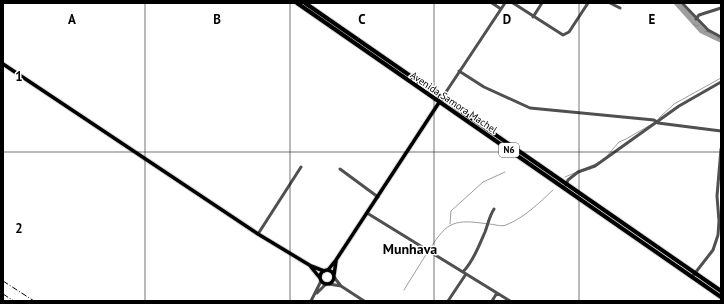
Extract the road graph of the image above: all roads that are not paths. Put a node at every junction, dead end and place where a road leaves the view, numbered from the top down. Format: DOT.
graph roads {
  1 [pos="297,3"];
  2 [pos="492,3"];
  3 [pos="505,3"];
  4 [pos="513,3"];
  5 [pos="542,3"];
  6 [pos="588,3"];
  7 [pos="610,3"];
  8 [pos="682,3"];
  9 [pos="307,4"];
  10 [pos="620,8"];
  11 [pos="721,8"];
  12 [pos="501,9"];
  13 [pos="533,17"];
  14 [pos="696,19"];
  15 [pos="721,36"];
  16 [pos="3,64"];
  17 [pos="459,71"];
  18 [pos="721,82"];
  19 [pos="442,98"];
  20 [pos="439,102"];
  21 [pos="656,122"];
  22 [pos="721,131"];
  23 [pos="721,149"];
  24 [pos="301,167"];
  25 [pos="340,169"];
  26 [pos="566,184"];
  27 [pos="378,197"];
  28 [pos="494,209"];
  29 [pos="367,213"];
  30 [pos="258,234"];
  31 [pos="336,260"];
  32 [pos="311,266"];
  33 [pos="326,270"];
  34 [pos="465,273"];
  35 [pos="694,275"];
  36 [pos="334,276"];
  37 [pos="321,280"];
  38 [pos="328,284"];
  39 [pos="341,286"];
  40 [pos="721,291"];
  41 [pos="497,293"];
  42 [pos="316,294"];
  43 [pos="721,297"];
  44 [pos="311,301"];
  45 [pos="364,301"];
  46 [pos="448,301"];
  47 [pos="492,301"];
  48 [pos="510,301"];
  1 -- 20 [label="highway, Avenida Samora Machel / N6"];
  2 -- 12 [label="street"];
  3 -- 12 [label="street"];
  4 -- 13 [label="street"];
  5 -- 13 [label="street"];
  6 -- 13 [label="street"];
  7 -- 10 [label="street"];
  8 -- 14 [label="street"];
  9 -- 19 [label="highway, Avenida Samora Machel / N6"];
  11 -- 14 [label="street"];
  12 -- 17 [label="street"];
  14 -- 15 [label="street"];
  16 -- 30 [label="main road"];
  17 -- 19 [label="street"];
  17 -- 21 [label="street"];
  18 -- 21 [label="street"];
  19 -- 20 [label="main road"];
  19 -- 26 [label="highway, Avenida Samora Machel / N6"];
  20 -- 27 [label="main road"];
  20 -- 35 [label="highway, Avenida Samora Machel / N6"];
  21 -- 22 [label="street"];
  21 -- 26 [label="street"];
  23 -- 35 [label="street"];
  24 -- 30 [label="street"];
  25 -- 27 [label="street"];
  26 -- 35 [label="highway, Avenida Samora Machel / N6"];
  27 -- 29 [label="main road"];
  28 -- 34 [label="street"];
  29 -- 31 [label="main road"];
  29 -- 34 [label="street"];
  30 -- 32 [label="main road"];
  31 -- 33 [label="main road"];
  31 -- 36 [label="main road"];
  32 -- 33 [label="main road"];
  32 -- 37 [label="main road"];
  33 -- 36 [label="main road"];
  33 -- 37 [label="main road"];
  34 -- 41 [label="street"];
  34 -- 46 [label="street"];
  35 -- 40 [label="highway, Avenida Samora Machel / N6"];
  35 -- 43 [label="highway, Avenida Samora Machel / N6"];
  36 -- 38 [label="main road"];
  36 -- 39 [label="street"];
  37 -- 38 [label="main road"];
  37 -- 42 [label="street"];
  38 -- 39 [label="street"];
  38 -- 42 [label="street"];
  39 -- 45 [label="street"];
  41 -- 47 [label="street"];
  41 -- 48 [label="street"];
  42 -- 44 [label="street"];
}
